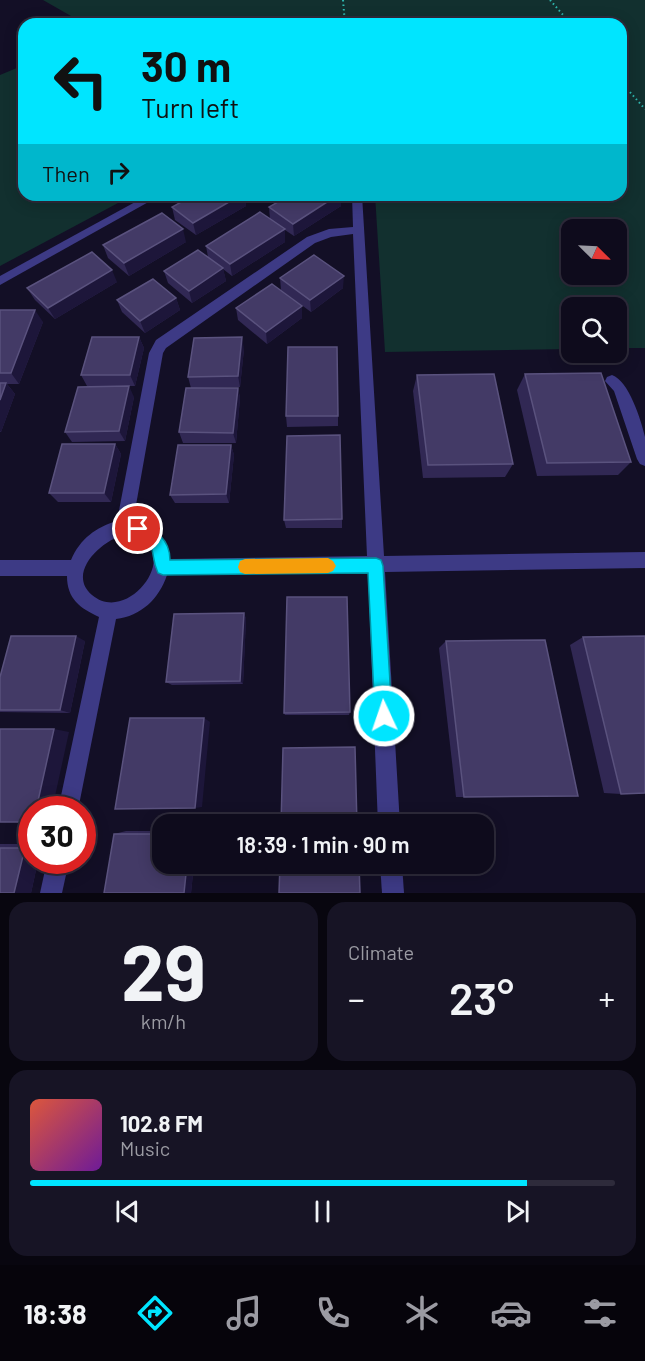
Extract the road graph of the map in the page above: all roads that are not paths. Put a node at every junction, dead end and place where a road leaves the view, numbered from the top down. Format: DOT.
graph roads {
  1 [pos="145,201"];
  2 [pos="357,201"];
  3 [pos="358,230"];
  4 [pos="0,281"];
  5 [pos="612,381"];
  6 [pos="645,459"];
  7 [pos="124,527"];
  8 [pos="645,560"];
  9 [pos="376,566"];
  10 [pos="163,567"];
  11 [pos="0,568"];
  12 [pos="76,568"];
  13 [pos="109,611"];
  14 [pos="71,796"];
  15 [pos="388,814"];
  16 [pos="55,874"];
  17 [pos="392,874"];
  18 [pos="51,893"];
  19 [pos="393,893"];
  1 -- 4 [label="street"];
  2 -- 3 [label="street"];
  3 -- 7 [label="street"];
  3 -- 9 [label="street"];
  5 -- 6 [label="street"];
  7 -- 10 [label="street"];
  7 -- 12 [label="street"];
  8 -- 9 [label="street"];
  9 -- 10 [label="street"];
  9 -- 15 [label="street"];
  10 -- 13 [label="street"];
  11 -- 12 [label="street"];
  12 -- 13 [label="street"];
  13 -- 14 [label="street"];
  16 -- 18 [label="street"];
  17 -- 19 [label="street"];
}
